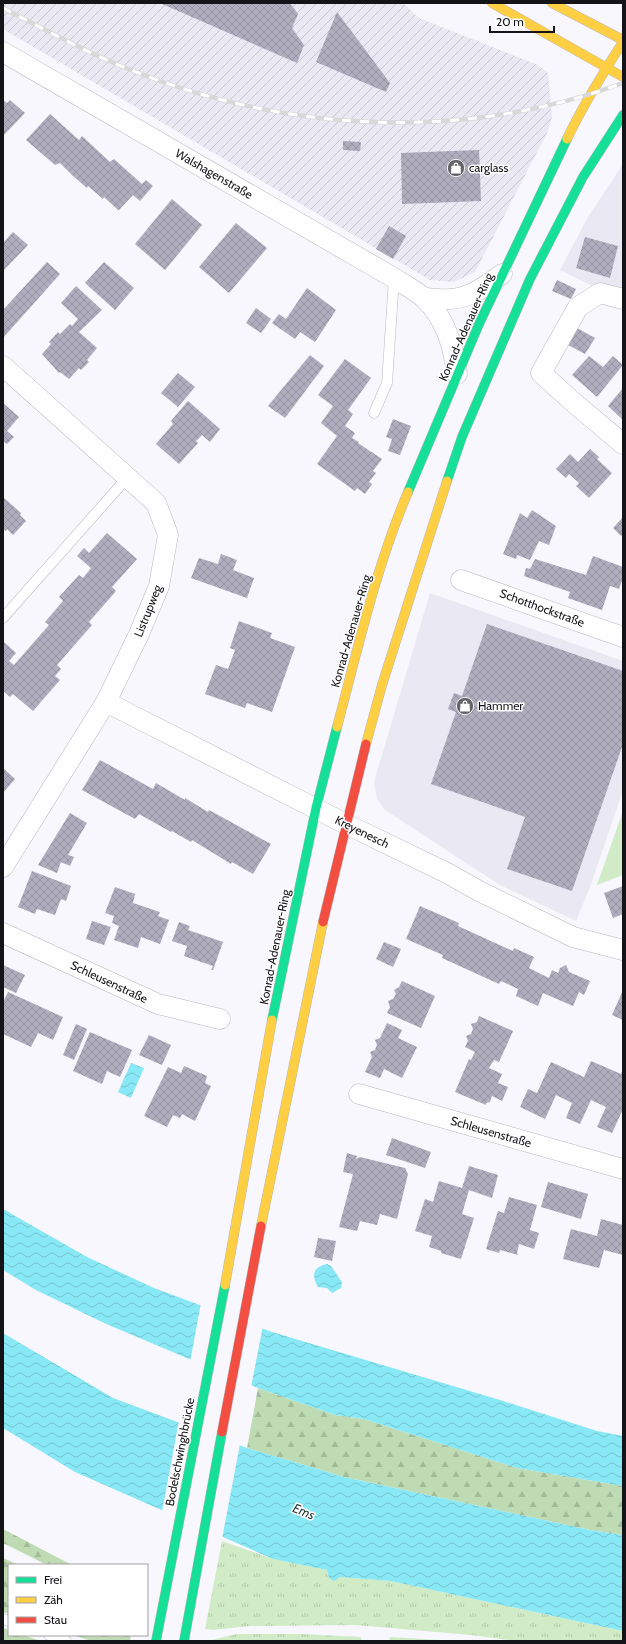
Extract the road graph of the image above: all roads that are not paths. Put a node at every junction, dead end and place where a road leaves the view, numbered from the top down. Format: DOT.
graph roads {
  1 [pos="492,3"];
  2 [pos="552,3"];
  3 [pos="623,41"];
  4 [pos="3,52"];
  5 [pos="606,68"];
  6 [pos="623,77"];
  7 [pos="623,115"];
  8 [pos="502,274"];
  9 [pos="394,278"];
  10 [pos="425,298"];
  11 [pos="623,299"];
  12 [pos="3,366"];
  13 [pos="457,374"];
  14 [pos="374,413"];
  15 [pos="623,444"];
  16 [pos="127,478"];
  17 [pos="462,580"];
  18 [pos="3,618"];
  19 [pos="623,637"];
  20 [pos="106,702"];
  21 [pos="316,808"];
  22 [pos="346,824"];
  23 [pos="3,867"];
  24 [pos="3,933"];
  25 [pos="623,950"];
  26 [pos="220,1019"];
  27 [pos="359,1094"];
  28 [pos="623,1169"];
  29 [pos="228,1268"];
  30 [pos="52,1636"];
  31 [pos="66,1641"];
  32 [pos="156,1641"];
  33 [pos="184,1641"];
  1 -- 5 [label="main road"];
  2 -- 3 [label="main road"];
  3 -- 5 [label="main road, Konrad-Adenauer-Ring"];
  4 -- 9 [label="street, Walshagenstraße"];
  5 -- 6 [label="main road"];
  5 -- 8 [label="main road, Konrad-Adenauer-Ring"];
  7 -- 22 [label="main road"];
  8 -- 10 [label="street, Walshagenstraße"];
  8 -- 13 [label="main road, Konrad-Adenauer-Ring"];
  9 -- 10 [label="street, Walshagenstraße"];
  9 -- 14 [label="lane"];
  10 -- 13 [label="street, Walshagenstraße"];
  11 -- 15 [label="street"];
  12 -- 16 [label="street, Listrupweg"];
  13 -- 21 [label="main road, Konrad-Adenauer-Ring"];
  16 -- 18 [label="lane"];
  16 -- 20 [label="street, Listrupweg"];
  17 -- 19 [label="street, Schotthockstraße"];
  20 -- 21 [label="street, Kreyenesch"];
  20 -- 23 [label="street, Listrupweg"];
  21 -- 22 [label="street, Kreyenesch"];
  21 -- 29 [label="main road, Konrad-Adenauer-Ring"];
  22 -- 25 [label="street, Kreyenesch"];
  22 -- 33 [label="main road"];
  24 -- 26 [label="street, Schleusenstraße"];
  27 -- 28 [label="street, Schleusenstraße"];
  29 -- 32 [label="main road, Bodelschwinghbrücke"];
  30 -- 31 [label="lane"];
}
